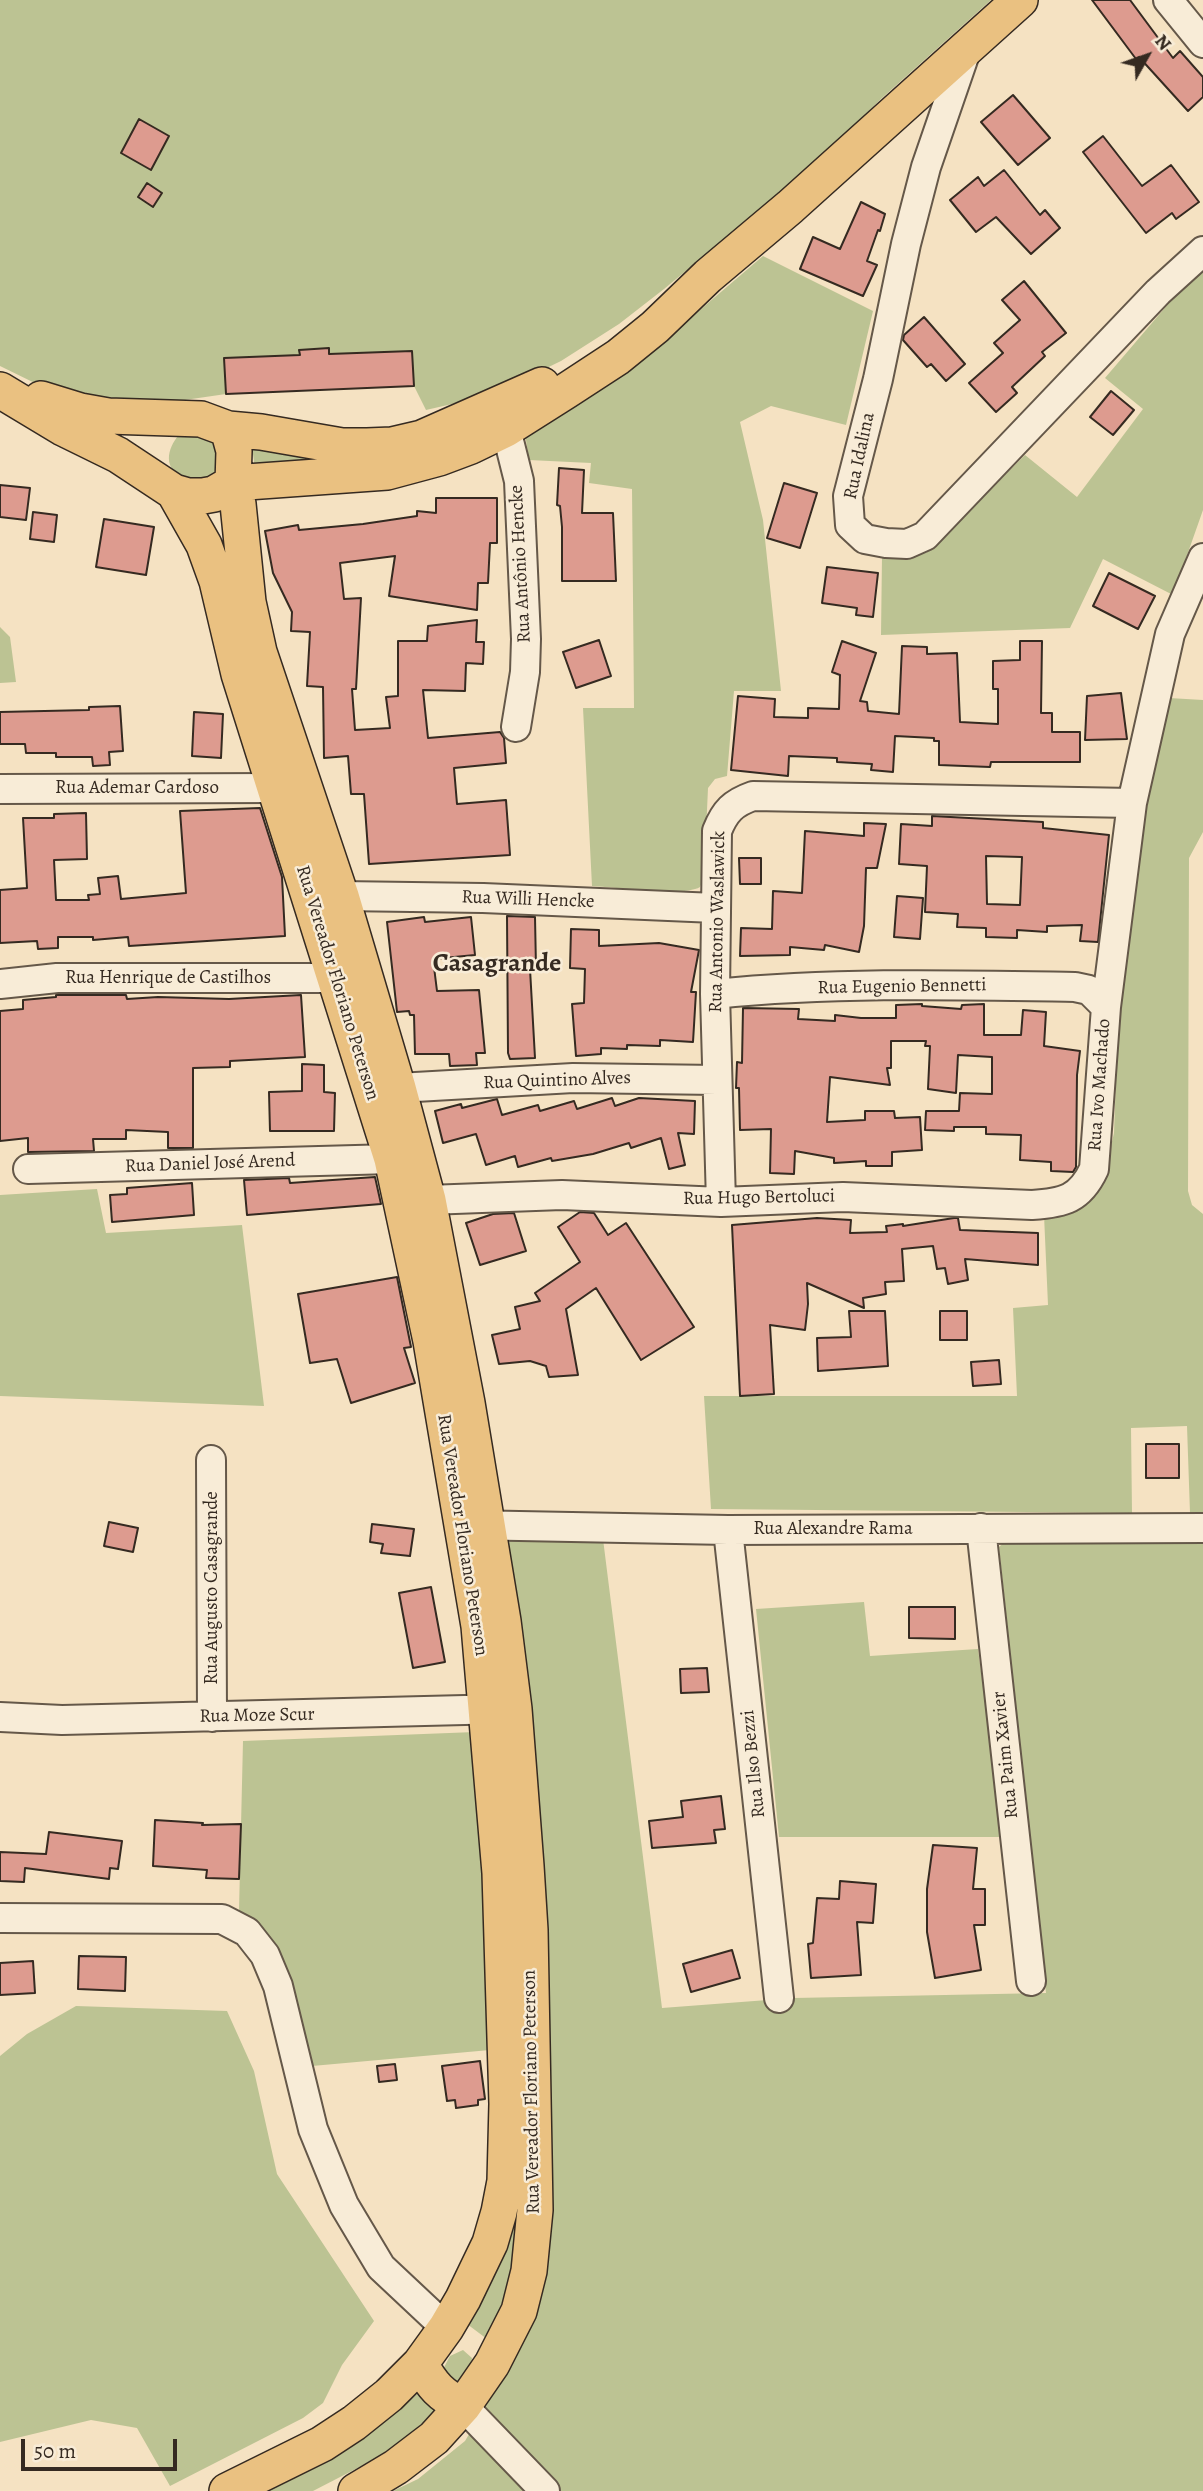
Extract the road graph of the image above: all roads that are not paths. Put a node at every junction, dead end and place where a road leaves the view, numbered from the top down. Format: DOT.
graph roads {
  1 [pos="1020,0"];
  2 [pos="1168,0"];
  3 [pos="1203,43"];
  4 [pos="968,45"];
  5 [pos="1203,251"];
  6 [pos="0,388"];
  7 [pos="173,418"];
  8 [pos="495,419"];
  9 [pos="228,429"];
  10 [pos="233,483"];
  11 [pos="168,487"];
  12 [pos="1202,563"];
  13 [pos="516,727"];
  14 [pos="275,788"];
  15 [pos="0,789"];
  16 [pos="1132,803"];
  17 [pos="326,897"];
  18 [pos="715,908"];
  19 [pos="336,978"];
  20 [pos="0,984"];
  21 [pos="715,994"];
  22 [pos="1098,999"];
  23 [pos="717,1080"];
  24 [pos="398,1088"];
  25 [pos="392,1159"];
  26 [pos="28,1169"];
  27 [pos="1086,1186"];
  28 [pos="428,1200"];
  29 [pos="720,1202"];
  30 [pos="211,1460"];
  31 [pos="475,1525"];
  32 [pos="981,1528"];
  33 [pos="1203,1528"];
  34 [pos="729,1530"];
  35 [pos="500,1709"];
  36 [pos="0,1717"];
  37 [pos="212,1717"];
  38 [pos="0,1918"];
  39 [pos="1031,1981"];
  40 [pos="779,1998"];
  41 [pos="446,2328"];
  42 [pos="420,2364"];
  43 [pos="492,2364"];
  44 [pos="463,2406"];
  45 [pos="227,2491"];
  46 [pos="356,2491"];
  47 [pos="545,2491"];
  1 -- 4 [label="main road"];
  2 -- 3 [label="street"];
  4 -- 5 [label="street, Rua Idalina"];
  4 -- 8 [label="main road"];
  6 -- 7 [label="main road"];
  6 -- 11 [label="main road"];
  7 -- 9 [label="main road"];
  7 -- 11 [label="main road"];
  8 -- 9 [label="main road"];
  8 -- 10 [label="main road"];
  8 -- 13 [label="street, Rua Antônio Hencke"];
  9 -- 10 [label="main road"];
  10 -- 11 [label="main road"];
  10 -- 17 [label="main road, Rua Vereador Floriano Peterson"];
  11 -- 14 [label="main road, Rua Vereador Floriano Peterson"];
  12 -- 16 [label="street, Rua Ivo Machado"];
  14 -- 15 [label="street, Rua Ademar Cardoso"];
  14 -- 17 [label="main road, Rua Vereador Floriano Peterson"];
  16 -- 18 [label="street, Rua Antonio Waslawick"];
  16 -- 22 [label="street, Rua Ivo Machado"];
  17 -- 18 [label="street, Rua Willi Hencke"];
  17 -- 19 [label="main road, Rua Vereador Floriano Peterson"];
  17 -- 24 [label="main road, Rua Vereador Floriano Peterson"];
  18 -- 21 [label="street, Rua Antonio Waslawick"];
  19 -- 20 [label="street, Rua Henrique de Castilhos"];
  19 -- 25 [label="main road, Rua Vereador Floriano Peterson"];
  21 -- 22 [label="street, Rua Eugenio Bennetti"];
  21 -- 23 [label="street, Rua Antonio Waslawick"];
  22 -- 27 [label="street, Rua Ivo Machado"];
  23 -- 24 [label="street, Rua Quintino Alves"];
  23 -- 29 [label="street, Rua Antonio Waslawick"];
  24 -- 28 [label="main road, Rua Vereador Floriano Peterson"];
  25 -- 26 [label="street, Rua Daniel José Arend"];
  25 -- 31 [label="main road, Rua Vereador Floriano Peterson"];
  27 -- 29 [label="street, Rua Hugo Bertoluci"];
  28 -- 29 [label="street, Rua Hugo Bertoluci"];
  28 -- 31 [label="main road, Rua Vereador Floriano Peterson"];
  30 -- 37 [label="street, Rua Augusto Casagrande"];
  31 -- 34 [label="street, Rua Alexandre Rama"];
  31 -- 35 [label="main road, Rua Vereador Floriano Peterson"];
  32 -- 33 [label="street, Rua Alexandre Rama"];
  32 -- 34 [label="street, Rua Alexandre Rama"];
  32 -- 39 [label="street, Rua Paim Xavier"];
  34 -- 40 [label="street, Rua Ilso Bezzi"];
  35 -- 37 [label="street, Rua Moze Scur"];
  35 -- 41 [label="main road, Rua Vereador Floriano Peterson"];
  35 -- 43 [label="main road, Rua Vereador Floriano Peterson"];
  36 -- 37 [label="street, Rua Moze Scur"];
  38 -- 41 [label="street"];
  41 -- 42 [label="main road, Rua Vereador Floriano Peterson"];
  41 -- 43 [label="main road"];
  42 -- 44 [label="main road"];
  42 -- 45 [label="main road, Rua Vereador Floriano Peterson"];
  43 -- 44 [label="main road, Rua Vereador Floriano Peterson"];
  44 -- 46 [label="main road, Rua Vereador Floriano Peterson"];
  44 -- 47 [label="street"];
}
